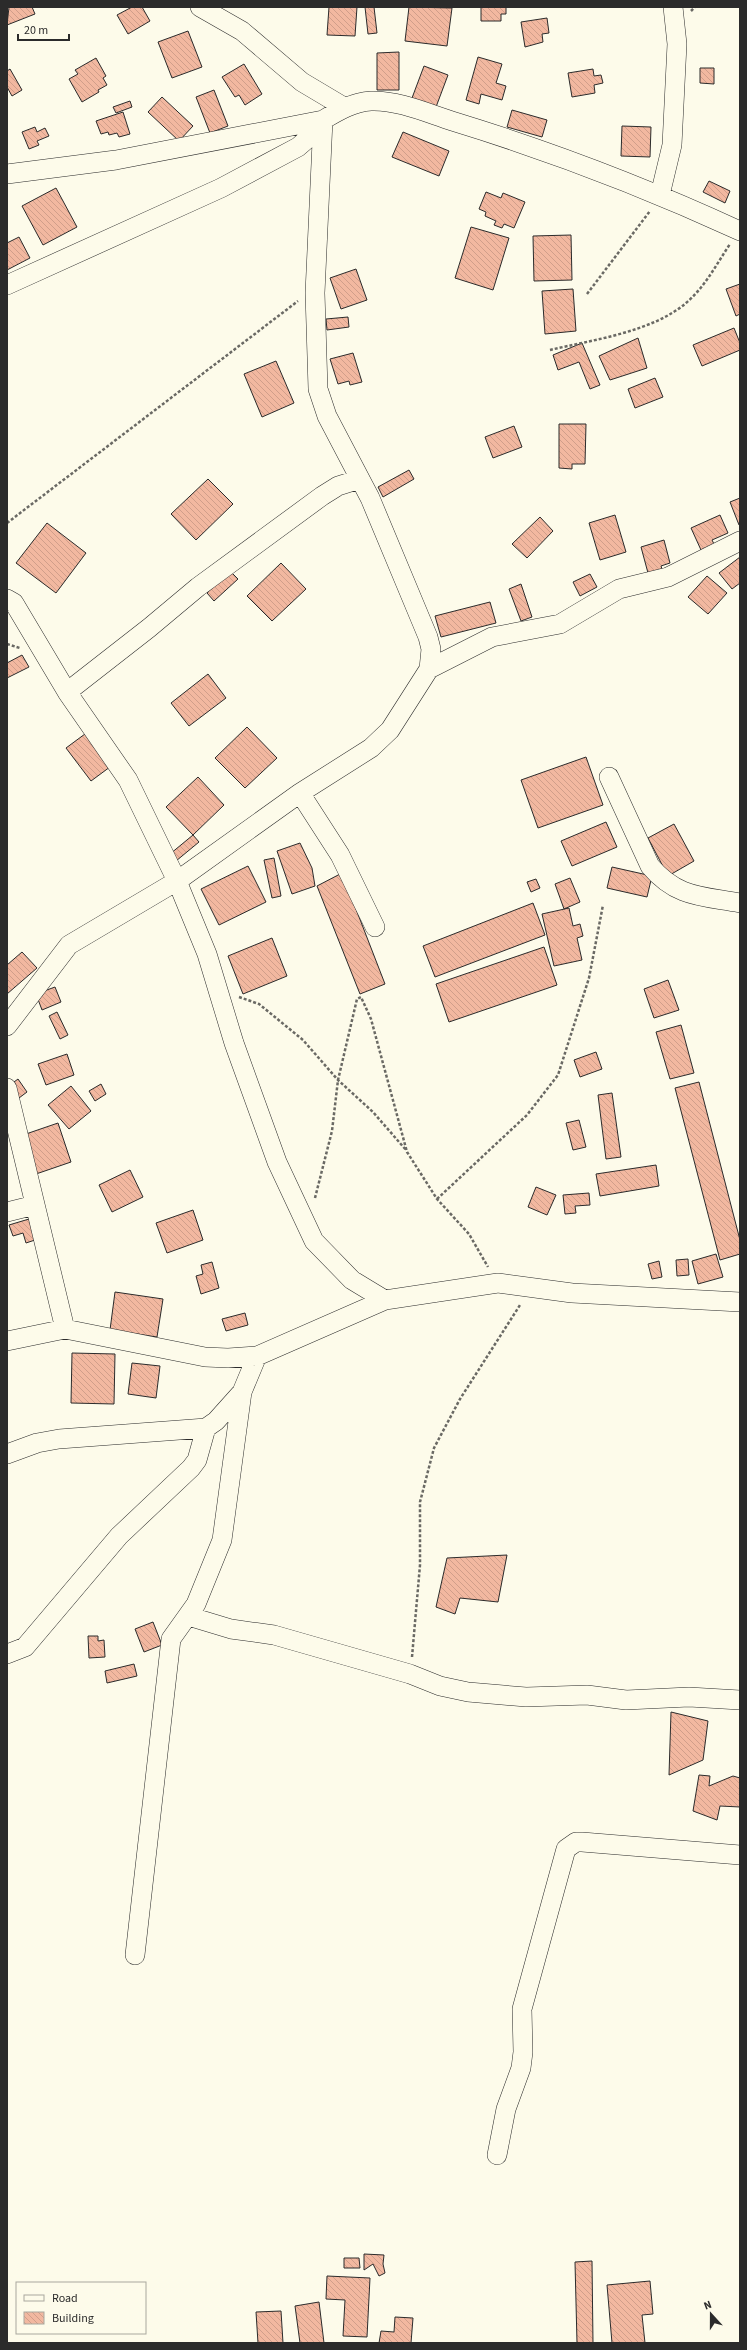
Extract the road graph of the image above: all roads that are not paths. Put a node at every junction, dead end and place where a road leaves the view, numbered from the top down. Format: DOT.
graph roads {
  1 [pos="200,7"];
  2 [pos="673,7"];
  3 [pos="344,107"];
  4 [pos="323,120"];
  5 [pos="7,174"];
  6 [pos="660,195"];
  7 [pos="739,231"];
  8 [pos="7,285"];
  9 [pos="360,479"];
  10 [pos="740,540"];
  11 [pos="9,598"];
  12 [pos="428,669"];
  13 [pos="67,692"];
  14 [pos="609,777"];
  15 [pos="300,793"];
  16 [pos="177,881"];
  17 [pos="740,903"];
  18 [pos="375,927"];
  19 [pos="7,1026"];
  20 [pos="7,1088"];
  21 [pos="35,1205"];
  22 [pos="7,1212"];
  23 [pos="385,1300"];
  24 [pos="740,1302"];
  25 [pos="65,1329"];
  26 [pos="7,1341"];
  27 [pos="257,1356"];
  28 [pos="242,1392"];
  29 [pos="206,1428"];
  30 [pos="7,1454"];
  31 [pos="188,1616"];
  32 [pos="7,1654"];
  33 [pos="740,1700"];
  34 [pos="740,1855"];
  35 [pos="135,1955"];
  36 [pos="497,2155"];
  1 -- 3 [label="street"];
  2 -- 6 [label="street"];
  3 -- 4 [label="street"];
  3 -- 6 [label="street"];
  4 -- 5 [label="street"];
  4 -- 8 [label="street"];
  4 -- 9 [label="street"];
  6 -- 7 [label="street"];
  9 -- 12 [label="street"];
  9 -- 13 [label="street"];
  10 -- 12 [label="street"];
  11 -- 13 [label="street"];
  12 -- 15 [label="street"];
  13 -- 16 [label="street"];
  14 -- 17 [label="street"];
  15 -- 16 [label="street"];
  15 -- 18 [label="street"];
  16 -- 19 [label="street"];
  16 -- 23 [label="street"];
  20 -- 21 [label="street"];
  21 -- 22 [label="street"];
  21 -- 25 [label="street"];
  23 -- 24 [label="street"];
  23 -- 27 [label="street"];
  25 -- 26 [label="street"];
  25 -- 27 [label="street"];
  27 -- 28 [label="street"];
  28 -- 29 [label="street"];
  28 -- 31 [label="street"];
  29 -- 30 [label="street"];
  29 -- 32 [label="street"];
  31 -- 33 [label="street"];
  31 -- 35 [label="street"];
  34 -- 36 [label="street"];
}
